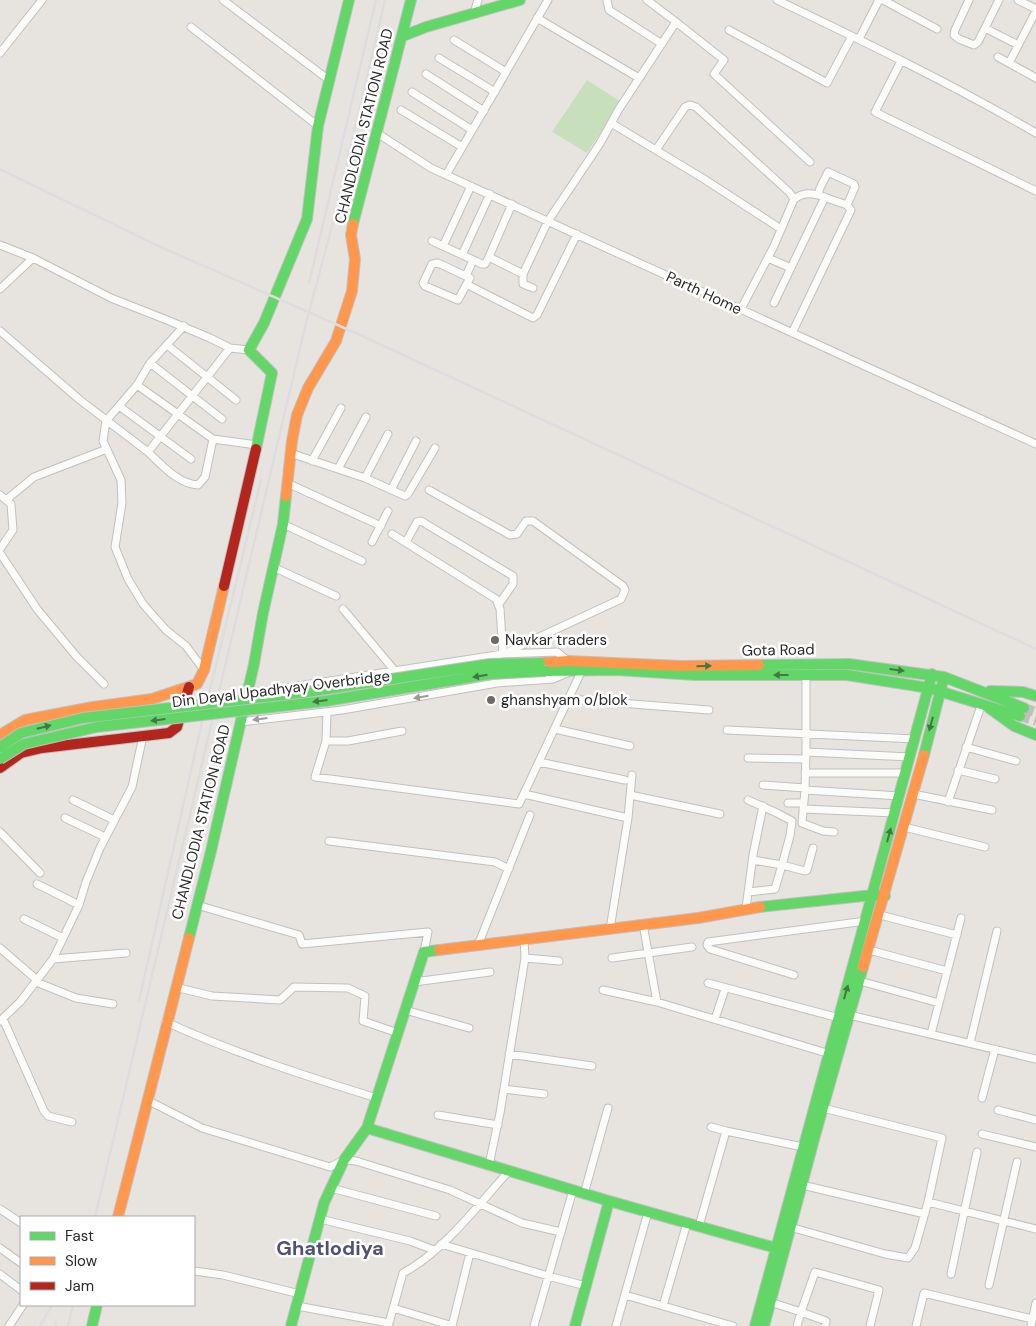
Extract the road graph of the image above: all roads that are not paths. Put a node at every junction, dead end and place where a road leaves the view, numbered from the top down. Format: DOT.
graph roads {
  1 [pos="42,0"];
  2 [pos="223,0"];
  3 [pos="350,0"];
  4 [pos="411,0"];
  5 [pos="478,0"];
  6 [pos="548,0"];
  7 [pos="607,0"];
  8 [pos="646,0"];
  9 [pos="777,0"];
  10 [pos="969,0"];
  11 [pos="999,0"];
  12 [pos="1018,0"];
  13 [pos="515,1"];
  14 [pos="878,1"];
  15 [pos="1036,10"];
  16 [pos="474,13"];
  17 [pos="537,18"];
  18 [pos="676,22"];
  19 [pos="191,27"];
  20 [pos="985,28"];
  21 [pos="937,29"];
  22 [pos="729,30"];
  23 [pos="403,36"];
  24 [pos="855,37"];
  25 [pos="454,40"];
  26 [pos="662,44"];
  27 [pos="1018,45"];
  28 [pos="0,53"];
  29 [pos="998,57"];
  30 [pos="439,58"];
  31 [pos="902,61"];
  32 [pos="1009,63"];
  33 [pos="506,72"];
  34 [pos="426,74"];
  35 [pos="640,78"];
  36 [pos="1036,78"];
  37 [pos="329,80"];
  38 [pos="412,92"];
  39 [pos="495,92"];
  40 [pos="401,110"];
  41 [pos="484,111"];
  42 [pos="611,123"];
  43 [pos="318,126"];
  44 [pos="472,130"];
  45 [pos="377,133"];
  46 [pos="1036,134"];
  47 [pos="462,147"];
  48 [pos="656,150"];
  49 [pos="810,162"];
  50 [pos="446,175"];
  51 [pos="471,186"];
  52 [pos="1036,191"];
  53 [pos="490,194"];
  54 [pos="822,196"];
  55 [pos="794,200"];
  56 [pos="512,204"];
  57 [pos="847,205"];
  58 [pos="548,221"];
  59 [pos="781,229"];
  60 [pos="577,234"];
  61 [pos="432,241"];
  62 [pos="0,244"];
  63 [pos="443,246"];
  64 [pos="462,255"];
  65 [pos="33,258"];
  66 [pos="768,258"];
  67 [pos="488,259"];
  68 [pos="473,260"];
  69 [pos="791,268"];
  70 [pos="523,274"];
  71 [pos="466,276"];
  72 [pos="470,286"];
  73 [pos="533,288"];
  74 [pos="0,289"];
  75 [pos="774,303"];
  76 [pos="741,309"];
  77 [pos="184,326"];
  78 [pos="0,331"];
  79 [pos="792,333"];
  80 [pos="167,345"];
  81 [pos="230,348"];
  82 [pos="249,350"];
  83 [pos="150,363"];
  84 [pos="208,377"];
  85 [pos="137,385"];
  86 [pos="192,397"];
  87 [pos="236,400"];
  88 [pos="120,406"];
  89 [pos="341,408"];
  90 [pos="178,414"];
  91 [pos="366,417"];
  92 [pos="222,419"];
  93 [pos="106,420"];
  94 [pos="388,434"];
  95 [pos="160,437"];
  96 [pos="213,439"];
  97 [pos="416,441"];
  98 [pos="1036,444"];
  99 [pos="257,445"];
  100 [pos="435,448"];
  101 [pos="107,449"];
  102 [pos="148,452"];
  103 [pos="290,453"];
  104 [pos="191,459"];
  105 [pos="312,461"];
  106 [pos="338,469"];
  107 [pos="365,478"];
  108 [pos="288,483"];
  109 [pos="391,490"];
  110 [pos="429,490"];
  111 [pos="3,498"];
  112 [pos="388,511"];
  113 [pos="283,524"];
  114 [pos="380,526"];
  115 [pos="392,534"];
  116 [pos="372,542"];
  117 [pos="406,542"];
  118 [pos="0,551"];
  119 [pos="362,561"];
  120 [pos="273,567"];
  121 [pos="336,596"];
  122 [pos="499,604"];
  123 [pos="343,609"];
  124 [pos="503,654"];
  125 [pos="543,667"];
  126 [pos="574,667"];
  127 [pos="204,670"];
  128 [pos="395,671"];
  129 [pos="932,674"];
  130 [pos="806,675"];
  131 [pos="944,677"];
  132 [pos="104,684"];
  133 [pos="189,687"];
  134 [pos="929,688"];
  135 [pos="940,691"];
  136 [pos="984,691"];
  137 [pos="247,694"];
  138 [pos="1036,696"];
  139 [pos="569,699"];
  140 [pos="399,701"];
  141 [pos="982,704"];
  142 [pos="709,710"];
  143 [pos="327,712"];
  144 [pos="240,722"];
  145 [pos="554,729"];
  146 [pos="727,730"];
  147 [pos="402,731"];
  148 [pos="0,734"];
  149 [pos="805,734"];
  150 [pos="1036,734"];
  151 [pos="143,736"];
  152 [pos="915,739"];
  153 [pos="326,741"];
  154 [pos="630,746"];
  155 [pos="0,747"];
  156 [pos="966,747"];
  157 [pos="21,754"];
  158 [pos="805,756"];
  159 [pos="910,757"];
  160 [pos="748,758"];
  161 [pos="0,759"];
  162 [pos="1016,761"];
  163 [pos="539,762"];
  164 [pos="0,768"];
  165 [pos="958,770"];
  166 [pos="805,773"];
  167 [pos="905,773"];
  168 [pos="632,775"];
  169 [pos="995,779"];
  170 [pos="625,780"];
  171 [pos="764,785"];
  172 [pos="805,789"];
  173 [pos="524,794"];
  174 [pos="913,794"];
  175 [pos="630,795"];
  176 [pos="900,796"];
  177 [pos="73,800"];
  178 [pos="748,800"];
  179 [pos="948,802"];
  180 [pos="788,803"];
  181 [pos="763,806"];
  182 [pos="803,806"];
  183 [pos="992,810"];
  184 [pos="895,813"];
  185 [pos="720,814"];
  186 [pos="530,815"];
  187 [pos="65,818"];
  188 [pos="628,818"];
  189 [pos="114,820"];
  190 [pos="904,827"];
  191 [pos="0,832"];
  192 [pos="834,832"];
  193 [pos="105,837"];
  194 [pos="329,841"];
  195 [pos="813,848"];
  196 [pos="985,848"];
  197 [pos="753,860"];
  198 [pos="782,865"];
  199 [pos="508,869"];
  200 [pos="40,873"];
  201 [pos="36,884"];
  202 [pos="748,892"];
  203 [pos="873,895"];
  204 [pos="885,896"];
  205 [pos="79,905"];
  206 [pos="197,905"];
  207 [pos="746,908"];
  208 [pos="880,915"];
  209 [pos="961,918"];
  210 [pos="24,919"];
  211 [pos="866,921"];
  212 [pos="643,924"];
  213 [pos="610,928"];
  214 [pos="997,931"];
  215 [pos="956,935"];
  216 [pos="63,938"];
  217 [pos="524,939"];
  218 [pos="478,945"];
  219 [pos="692,947"];
  220 [pos="0,948"];
  221 [pos="869,950"];
  222 [pos="424,952"];
  223 [pos="126,953"];
  224 [pos="648,953"];
  225 [pos="525,958"];
  226 [pos="612,958"];
  227 [pos="53,959"];
  228 [pos="559,961"];
  229 [pos="947,971"];
  230 [pos="490,972"];
  231 [pos="794,976"];
  232 [pos="36,981"];
  233 [pos="860,981"];
  234 [pos="414,982"];
  235 [pos="708,983"];
  236 [pos="175,987"];
  237 [pos="725,989"];
  238 [pos="603,990"];
  239 [pos="657,1002"];
  240 [pos="939,1003"];
  241 [pos="113,1004"];
  242 [pos="405,1010"];
  243 [pos="843,1015"];
  244 [pos="1,1020"];
  245 [pos="715,1020"];
  246 [pos="166,1022"];
  247 [pos="469,1028"];
  248 [pos="398,1032"];
  249 [pos="931,1034"];
  250 [pos="970,1043"];
  251 [pos="996,1049"];
  252 [pos="509,1054"];
  253 [pos="830,1054"];
  254 [pos="1036,1059"];
  255 [pos="592,1066"];
  256 [pos="504,1089"];
  257 [pos="544,1094"];
  258 [pos="376,1098"];
  259 [pos="982,1098"];
  260 [pos="147,1100"];
  261 [pos="608,1108"];
  262 [pos="823,1108"];
  263 [pos="998,1110"];
  264 [pos="438,1115"];
  265 [pos="1036,1120"];
  266 [pos="72,1122"];
  267 [pos="498,1125"];
  268 [pos="712,1127"];
  269 [pos="367,1128"];
  270 [pos="726,1131"];
  271 [pos="982,1134"];
  272 [pos="803,1146"];
  273 [pos="1036,1147"];
  274 [pos="977,1152"];
  275 [pos="344,1160"];
  276 [pos="1017,1162"];
  277 [pos="489,1165"];
  278 [pos="510,1171"];
  279 [pos="802,1185"];
  280 [pos="331,1188"];
  281 [pos="573,1190"];
  282 [pos="584,1194"];
  283 [pos="609,1201"];
  284 [pos="928,1202"];
  285 [pos="479,1204"];
  286 [pos="0,1209"];
  287 [pos="648,1212"];
  288 [pos="965,1212"];
  289 [pos="925,1214"];
  290 [pos="118,1216"];
  291 [pos="436,1216"];
  292 [pos="320,1219"];
  293 [pos="1003,1221"];
  294 [pos="20,1222"];
  295 [pos="687,1223"];
  296 [pos="699,1226"];
  297 [pos="790,1227"];
  298 [pos="1036,1229"];
  299 [pos="561,1232"];
  300 [pos="441,1244"];
  301 [pos="0,1248"];
  302 [pos="780,1249"];
  303 [pos="434,1250"];
  304 [pos="470,1253"];
  305 [pos="20,1262"];
  306 [pos="195,1271"];
  307 [pos="0,1274"];
  308 [pos="951,1274"];
  309 [pos="548,1276"];
  310 [pos="989,1285"];
  311 [pos="586,1286"];
  312 [pos="20,1289"];
  313 [pos="300,1294"];
  314 [pos="625,1295"];
  315 [pos="770,1302"];
  316 [pos="22,1306"];
  317 [pos="97,1306"];
  318 [pos="296,1306"];
  319 [pos="663,1306"];
  320 [pos="393,1308"];
  321 [pos="1035,1308"];
  322 [pos="801,1312"];
  323 [pos="1032,1322"];
  324 [pos="9,1326"];
  325 [pos="92,1326"];
  326 [pos="291,1326"];
  327 [pos="453,1326"];
  328 [pos="534,1326"];
  329 [pos="575,1326"];
  330 [pos="616,1326"];
  331 [pos="733,1326"];
  332 [pos="755,1326"];
  333 [pos="764,1326"];
  334 [pos="797,1326"];
  335 [pos="825,1326"];
  336 [pos="870,1326"];
  337 [pos="916,1326"];
  1 -- 28 [label="street"];
  2 -- 37 [label="street"];
  3 -- 37 [label="street"];
  4 -- 23 [label="street, CHANDLODIA STATION ROAD"];
  5 -- 16 [label="street"];
  6 -- 17 [label="street"];
  7 -- 26 [label="street"];
  8 -- 18 [label="street"];
  9 -- 24 [label="street"];
  10 -- 20 [label="street"];
  11 -- 20 [label="street"];
  12 -- 15 [label="street"];
  13 -- 16 [label="street"];
  14 -- 21 [label="street"];
  14 -- 24 [label="street"];
  15 -- 27 [label="street"];
  16 -- 23 [label="street"];
  17 -- 33 [label="street"];
  17 -- 35 [label="street"];
  18 -- 26 [label="street"];
  18 -- 49 [label="street"];
  19 -- 43 [label="street"];
  20 -- 27 [label="street"];
  22 -- 24 [label="street"];
  23 -- 45 [label="street, CHANDLODIA STATION ROAD"];
  24 -- 31 [label="street"];
  25 -- 33 [label="street"];
  26 -- 35 [label="street"];
  27 -- 32 [label="street"];
  29 -- 32 [label="street"];
  30 -- 39 [label="street"];
  31 -- 46 [label="street"];
  31 -- 52 [label="street"];
  32 -- 36 [label="street"];
  33 -- 39 [label="street"];
  34 -- 41 [label="street"];
  35 -- 42 [label="street"];
  37 -- 43 [label="street"];
  38 -- 44 [label="street"];
  39 -- 41 [label="street"];
  40 -- 47 [label="street"];
  41 -- 44 [label="street"];
  42 -- 48 [label="street"];
  42 -- 58 [label="street"];
  43 -- 82 [label="street"];
  44 -- 47 [label="street"];
  45 -- 50 [label="street, Parth Home"];
  45 -- 103 [label="street, CHANDLODIA STATION ROAD"];
  47 -- 50 [label="street"];
  48 -- 55 [label="street"];
  48 -- 59 [label="street"];
  50 -- 51 [label="street, Parth Home"];
  51 -- 53 [label="street, Parth Home"];
  51 -- 63 [label="street"];
  53 -- 56 [label="street, Parth Home"];
  53 -- 64 [label="street"];
  54 -- 55 [label="street"];
  54 -- 57 [label="street"];
  54 -- 57 [label="street"];
  54 -- 69 [label="street"];
  55 -- 59 [label="street"];
  56 -- 58 [label="street, Parth Home"];
  56 -- 67 [label="street"];
  57 -- 79 [label="street"];
  58 -- 60 [label="street, Parth Home"];
  58 -- 70 [label="street"];
  59 -- 66 [label="street"];
  60 -- 72 [label="street"];
  60 -- 76 [label="street, Parth Home"];
  61 -- 63 [label="street"];
  62 -- 65 [label="street"];
  63 -- 64 [label="street"];
  64 -- 68 [label="street"];
  65 -- 74 [label="street"];
  65 -- 77 [label="street"];
  66 -- 69 [label="street"];
  66 -- 76 [label="street"];
  67 -- 68 [label="street"];
  67 -- 70 [label="street"];
  68 -- 71 [label="street"];
  69 -- 75 [label="street"];
  70 -- 73 [label="street"];
  71 -- 71 [label="street"];
  76 -- 79 [label="street, Parth Home"];
  77 -- 80 [label="street"];
  77 -- 81 [label="street"];
  78 -- 93 [label="street"];
  79 -- 98 [label="street, Parth Home"];
  80 -- 83 [label="street"];
  80 -- 84 [label="street"];
  81 -- 82 [label="street"];
  81 -- 84 [label="street"];
  82 -- 99 [label="street"];
  83 -- 85 [label="street"];
  83 -- 86 [label="street"];
  84 -- 86 [label="street"];
  84 -- 87 [label="street"];
  85 -- 88 [label="street"];
  85 -- 90 [label="street"];
  86 -- 90 [label="street"];
  86 -- 92 [label="street"];
  88 -- 93 [label="street"];
  88 -- 95 [label="street"];
  89 -- 105 [label="street"];
  90 -- 95 [label="street"];
  90 -- 96 [label="street"];
  91 -- 106 [label="street"];
  93 -- 101 [label="street"];
  93 -- 102 [label="street"];
  94 -- 107 [label="street"];
  95 -- 102 [label="street"];
  95 -- 104 [label="street"];
  96 -- 99 [label="street"];
  96 -- 102 [label="street"];
  97 -- 109 [label="street"];
  99 -- 127 [label="street"];
  100 -- 109 [label="street"];
  101 -- 111 [label="street"];
  101 -- 127 [label="street"];
  103 -- 105 [label="street"];
  103 -- 108 [label="street, CHANDLODIA STATION ROAD"];
  105 -- 106 [label="street"];
  106 -- 107 [label="street"];
  107 -- 109 [label="street"];
  108 -- 113 [label="street, CHANDLODIA STATION ROAD"];
  108 -- 114 [label="street"];
  110 -- 124 [label="street"];
  111 -- 118 [label="street"];
  112 -- 114 [label="street"];
  113 -- 119 [label="street"];
  113 -- 120 [label="street, CHANDLODIA STATION ROAD"];
  114 -- 116 [label="street"];
  115 -- 117 [label="street"];
  117 -- 122 [label="street"];
  117 -- 122 [label="street"];
  118 -- 132 [label="street"];
  120 -- 121 [label="street"];
  120 -- 137 [label="street, CHANDLODIA STATION ROAD"];
  122 -- 124 [label="street"];
  123 -- 128 [label="street"];
  124 -- 126 [label="street"];
  124 -- 128 [label="street"];
  125 -- 126 [label="street, Din Dayal Upadhyay Overbridge"];
  155 -- 125 [label="street, Din Dayal Upadhyay Overbridge, one-way, bridge"];
  125 -- 161 [label="street, Din Dayal Upadhyay Overbridge, one-way, bridge"];
  126 -- 129 [label="street, Gota Road, one-way"];
  130 -- 126 [label="street, Gota Road, one-way"];
  126 -- 139 [label="street"];
  126 -- 140 [label="street, one-way"];
  127 -- 133 [label="street"];
  128 -- 137 [label="street"];
  128 -- 140 [label="street"];
  129 -- 131 [label="street, Gota Road"];
  129 -- 134 [label="street"];
  130 -- 134 [label="street, Gota Road"];
  130 -- 149 [label="street"];
  131 -- 135 [label="street"];
  131 -- 136 [label="street, Gota Road"];
  133 -- 148 [label="street"];
  133 -- 151 [label="street"];
  134 -- 135 [label="street, Gota Road"];
  134 -- 152 [label="street"];
  135 -- 141 [label="street, Gota Road"];
  135 -- 174 [label="street, one-way"];
  136 -- 138 [label="street"];
  136 -- 141 [label="street, Gota Road"];
  137 -- 144 [label="street, CHANDLODIA STATION ROAD"];
  139 -- 142 [label="street"];
  139 -- 145 [label="street"];
  140 -- 143 [label="street"];
  141 -- 150 [label="street"];
  141 -- 156 [label="street"];
  143 -- 144 [label="street, one-way"];
  143 -- 153 [label="street"];
  144 -- 206 [label="street, CHANDLODIA STATION ROAD"];
  145 -- 154 [label="street"];
  145 -- 163 [label="street"];
  146 -- 149 [label="street"];
  147 -- 153 [label="street"];
  148 -- 157 [label="street"];
  149 -- 152 [label="street"];
  149 -- 158 [label="street"];
  151 -- 157 [label="street"];
  151 -- 189 [label="street"];
  152 -- 159 [label="street"];
  153 -- 173 [label="street"];
  156 -- 162 [label="street"];
  156 -- 165 [label="street"];
  157 -- 164 [label="street"];
  158 -- 159 [label="street"];
  158 -- 160 [label="street"];
  158 -- 166 [label="street"];
  159 -- 167 [label="street"];
  163 -- 170 [label="street"];
  163 -- 173 [label="street"];
  165 -- 169 [label="street"];
  165 -- 179 [label="street"];
  166 -- 167 [label="street"];
  166 -- 172 [label="street"];
  167 -- 176 [label="street"];
  168 -- 175 [label="street"];
  171 -- 172 [label="street"];
  172 -- 176 [label="street"];
  172 -- 182 [label="street"];
  173 -- 188 [label="street"];
  174 -- 179 [label="street"];
  174 -- 190 [label="street"];
  175 -- 185 [label="street"];
  175 -- 188 [label="street"];
  176 -- 184 [label="street"];
  177 -- 189 [label="street"];
  178 -- 181 [label="street"];
  179 -- 183 [label="street"];
  180 -- 182 [label="street"];
  181 -- 197 [label="street"];
  181 -- 198 [label="street"];
  182 -- 184 [label="street"];
  182 -- 192 [label="street"];
  203 -- 184 [label="street, one-way"];
  186 -- 199 [label="street"];
  187 -- 193 [label="street"];
  188 -- 213 [label="street"];
  189 -- 193 [label="street"];
  190 -- 196 [label="street"];
  190 -- 204 [label="street"];
  191 -- 200 [label="street"];
  193 -- 205 [label="street"];
  194 -- 199 [label="street"];
  195 -- 198 [label="street"];
  197 -- 198 [label="street"];
  197 -- 202 [label="street"];
  198 -- 202 [label="street"];
  199 -- 218 [label="street"];
  201 -- 205 [label="street"];
  202 -- 207 [label="street"];
  203 -- 204 [label="street"];
  203 -- 207 [label="street"];
  203 -- 211 [label="street"];
  204 -- 208 [label="street"];
  205 -- 216 [label="street"];
  206 -- 222 [label="street"];
  206 -- 236 [label="street, CHANDLODIA STATION ROAD"];
  207 -- 212 [label="street"];
  208 -- 215 [label="street"];
  208 -- 221 [label="street"];
  209 -- 215 [label="street"];
  210 -- 216 [label="street"];
  211 -- 231 [label="street"];
  243 -- 211 [label="street, one-way"];
  212 -- 213 [label="street"];
  212 -- 224 [label="street"];
  213 -- 217 [label="street"];
  214 -- 250 [label="street"];
  215 -- 229 [label="street"];
  216 -- 227 [label="street"];
  217 -- 218 [label="street"];
  217 -- 225 [label="street"];
  218 -- 222 [label="street"];
  219 -- 224 [label="street"];
  220 -- 232 [label="street"];
  221 -- 229 [label="street"];
  221 -- 233 [label="street"];
  222 -- 234 [label="street"];
  223 -- 227 [label="street"];
  224 -- 226 [label="street"];
  224 -- 239 [label="street"];
  225 -- 228 [label="street"];
  225 -- 252 [label="street"];
  227 -- 232 [label="street"];
  229 -- 240 [label="street"];
  230 -- 234 [label="street"];
  232 -- 241 [label="street"];
  232 -- 244 [label="street"];
  233 -- 240 [label="street"];
  233 -- 243 [label="street"];
  234 -- 242 [label="street"];
  235 -- 237 [label="street"];
  236 -- 246 [label="street, CHANDLODIA STATION ROAD"];
  236 -- 248 [label="street"];
  237 -- 243 [label="street"];
  237 -- 245 [label="street"];
  238 -- 239 [label="street"];
  239 -- 245 [label="street"];
  240 -- 249 [label="street"];
  242 -- 247 [label="street"];
  242 -- 248 [label="street"];
  243 -- 249 [label="street"];
  243 -- 253 [label="street"];
  243 -- 262 [label="street"];
  244 -- 266 [label="street"];
  245 -- 253 [label="street"];
  246 -- 258 [label="street"];
  246 -- 260 [label="street, CHANDLODIA STATION ROAD"];
  248 -- 258 [label="street"];
  249 -- 250 [label="street"];
  250 -- 251 [label="street"];
  251 -- 254 [label="street"];
  251 -- 259 [label="street"];
  252 -- 255 [label="street"];
  252 -- 256 [label="street"];
  253 -- 272 [label="street"];
  256 -- 257 [label="street"];
  256 -- 267 [label="street"];
  258 -- 269 [label="street"];
  260 -- 275 [label="street"];
  260 -- 290 [label="street, CHANDLODIA STATION ROAD"];
  261 -- 282 [label="street"];
  262 -- 279 [label="street"];
  262 -- 284 [label="street"];
  263 -- 265 [label="street"];
  264 -- 267 [label="street"];
  267 -- 277 [label="street"];
  268 -- 270 [label="street"];
  269 -- 275 [label="street"];
  269 -- 277 [label="street"];
  270 -- 272 [label="street"];
  270 -- 296 [label="street"];
  271 -- 273 [label="street"];
  272 -- 302 [label="street"];
  274 -- 288 [label="street"];
  275 -- 280 [label="street"];
  275 -- 285 [label="street"];
  276 -- 293 [label="street"];
  277 -- 278 [label="street"];
  278 -- 281 [label="street"];
  278 -- 285 [label="street"];
  279 -- 289 [label="street"];
  279 -- 297 [label="street"];
  280 -- 291 [label="street"];
  280 -- 292 [label="street"];
  281 -- 282 [label="street"];
  281 -- 299 [label="street"];
  282 -- 283 [label="street"];
  283 -- 287 [label="street"];
  283 -- 311 [label="street"];
  284 -- 288 [label="street"];
  284 -- 289 [label="street"];
  285 -- 299 [label="street"];
  285 -- 300 [label="street"];
  286 -- 294 [label="street"];
  287 -- 295 [label="street"];
  287 -- 314 [label="street"];
  288 -- 293 [label="street"];
  288 -- 308 [label="street"];
  289 -- 297 [label="street"];
  292 -- 303 [label="street"];
  292 -- 313 [label="street"];
  293 -- 298 [label="street"];
  293 -- 310 [label="street"];
  295 -- 296 [label="street"];
  295 -- 319 [label="street"];
  296 -- 302 [label="street"];
  297 -- 302 [label="street"];
  299 -- 309 [label="street"];
  300 -- 303 [label="street"];
  300 -- 304 [label="street"];
  301 -- 305 [label="street"];
  302 -- 315 [label="street"];
  302 -- 332 [label="street"];
  303 -- 320 [label="street"];
  304 -- 309 [label="street"];
  304 -- 327 [label="street"];
  306 -- 313 [label="street"];
  307 -- 312 [label="street"];
  309 -- 311 [label="street"];
  309 -- 328 [label="street"];
  311 -- 329 [label="street"];
  313 -- 318 [label="street"];
  314 -- 319 [label="street"];
  314 -- 330 [label="street"];
  315 -- 322 [label="street"];
  315 -- 333 [label="street"];
  316 -- 324 [label="street"];
  317 -- 325 [label="street"];
  318 -- 320 [label="street"];
  318 -- 326 [label="street"];
  319 -- 331 [label="street"];
  320 -- 327 [label="street"];
  321 -- 323 [label="street"];
  322 -- 334 [label="street"];
  322 -- 335 [label="street"];
  322 -- 336 [label="street"];
  323 -- 337 [label="street"];
}
